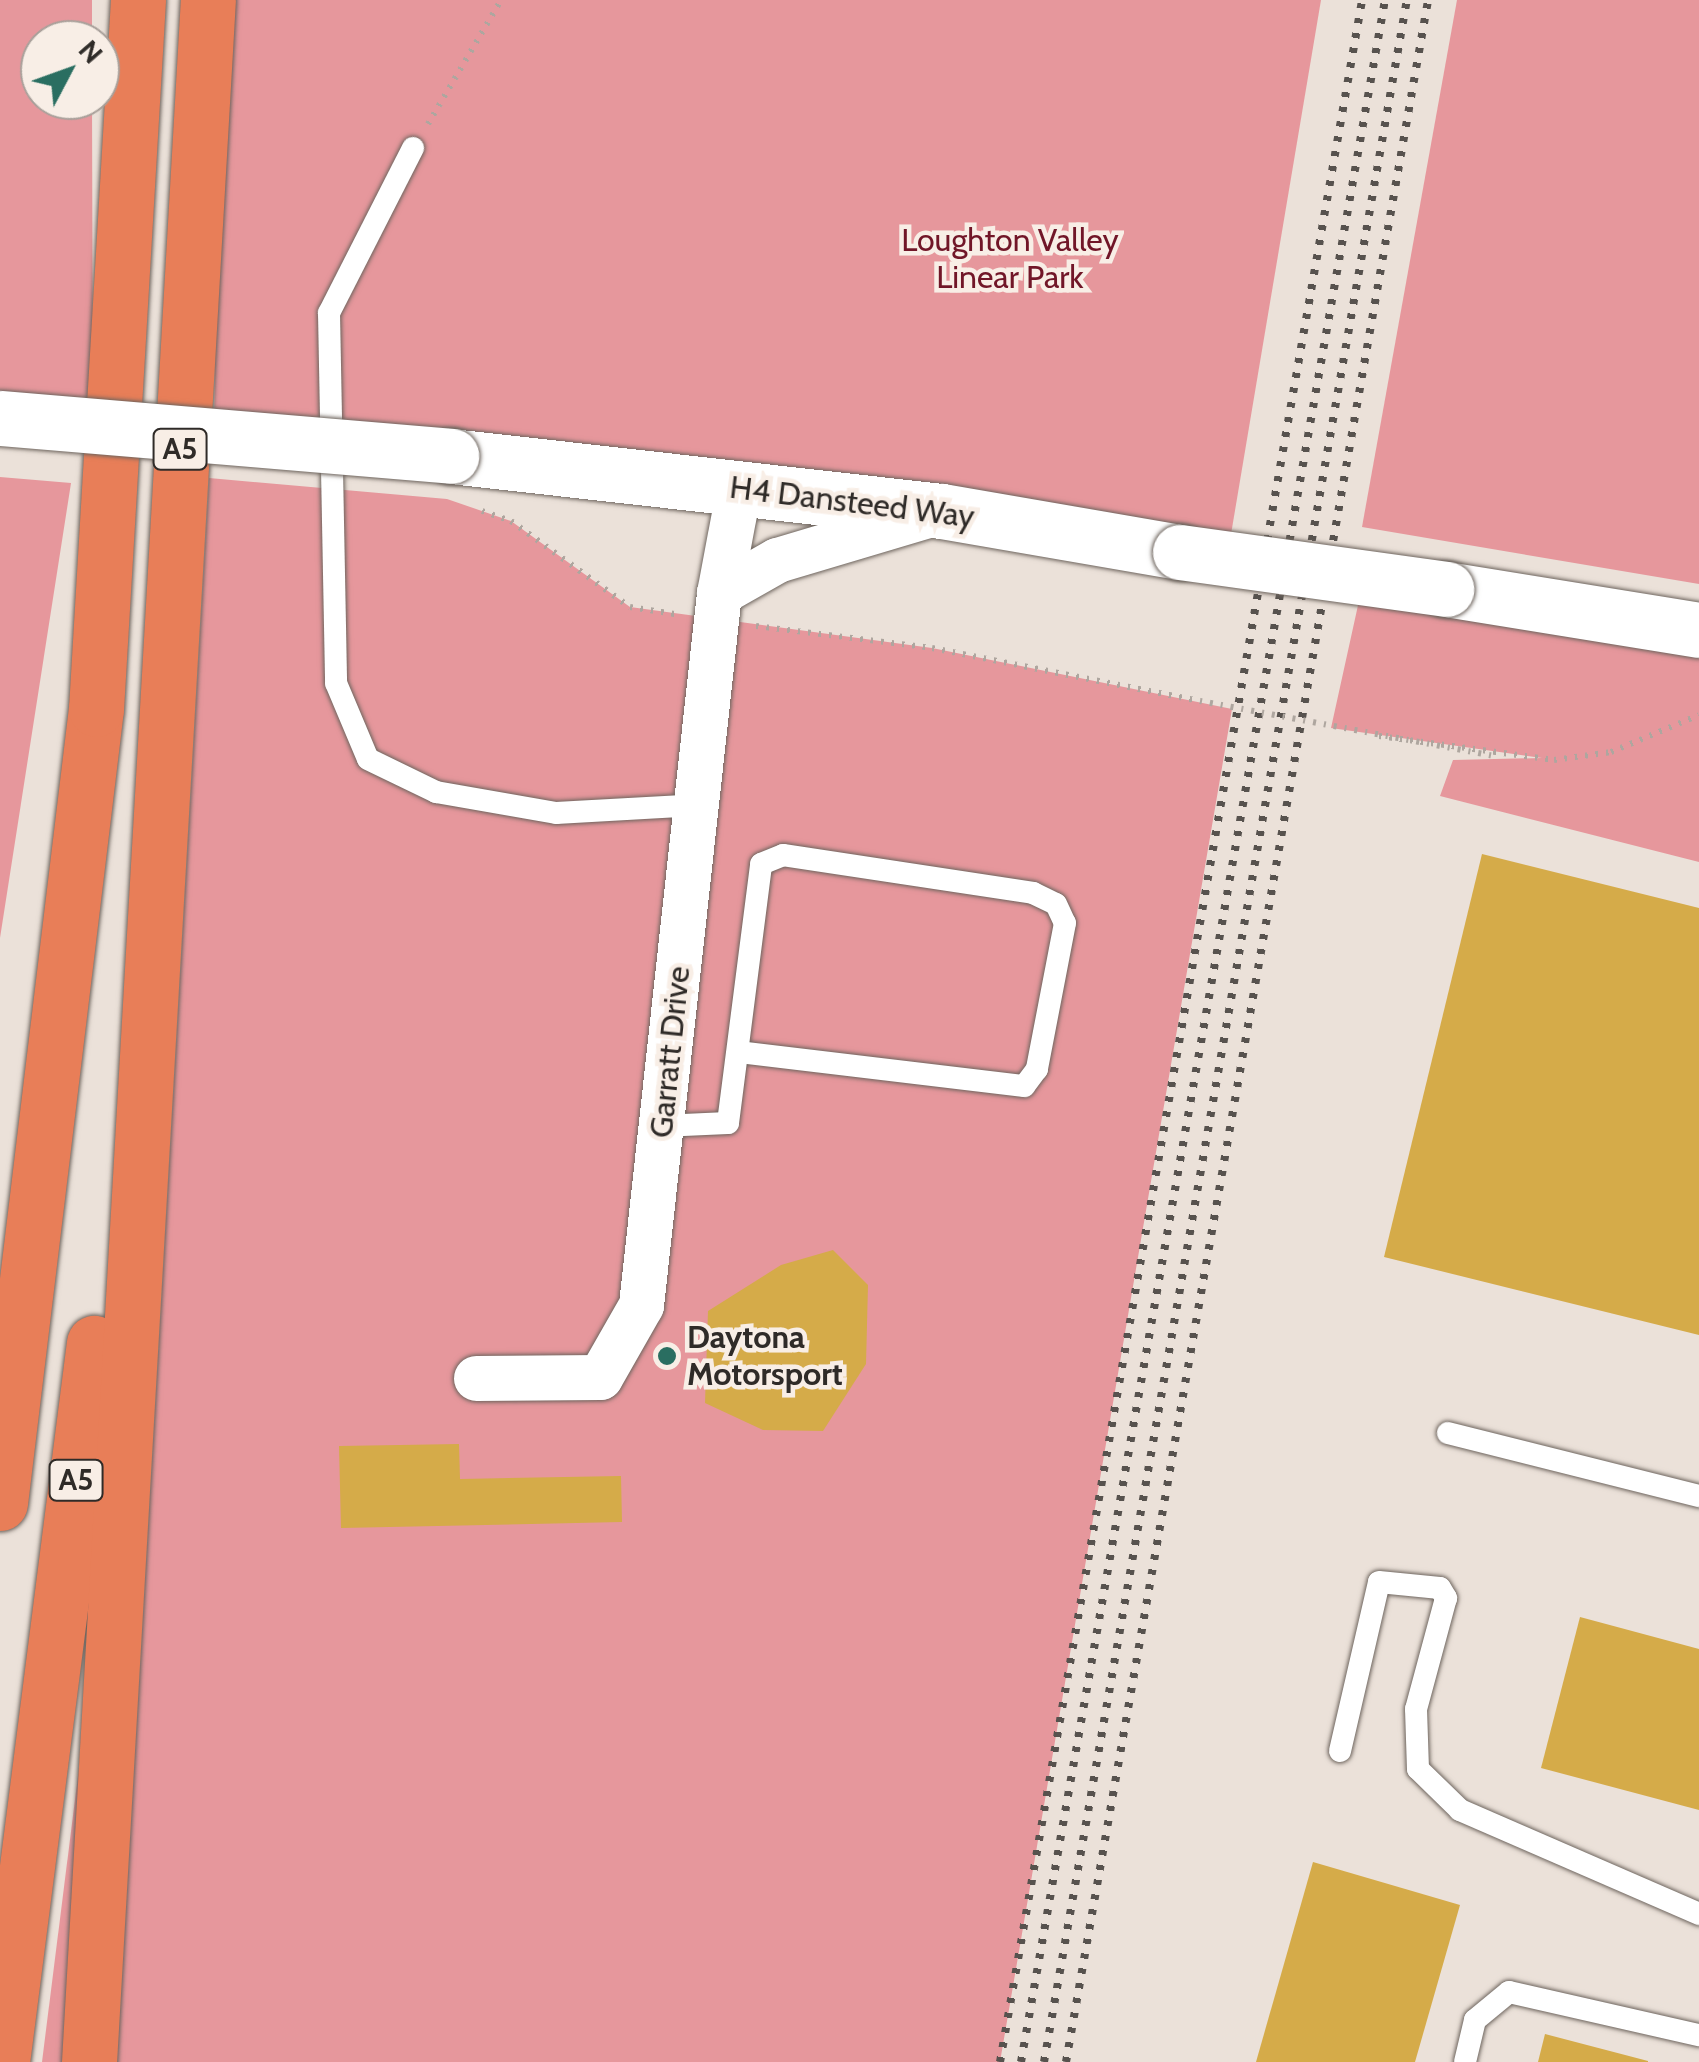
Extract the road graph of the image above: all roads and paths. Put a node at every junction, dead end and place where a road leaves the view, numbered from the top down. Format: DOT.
graph roads {
  1 [pos="138,0"];
  2 [pos="208,0"];
  3 [pos="501,0"];
  4 [pos="413,148"];
  5 [pos="0,418"];
  6 [pos="457,480"];
  7 [pos="739,487"];
  8 [pos="942,511"];
  9 [pos="718,606"];
  10 [pos="1699,630"];
  11 [pos="96,709"];
  12 [pos="1699,715"];
  13 [pos="1380,736"];
  14 [pos="1494,756"];
  15 [pos="698,805"];
  16 [pos="151,898"];
  17 [pos="738,1052"];
  18 [pos="662,1126"];
  19 [pos="0,1210"];
  20 [pos="476,1378"];
  21 [pos="1448,1433"];
  22 [pos="1699,1496"];
  23 [pos="0,1504"];
  24 [pos="1340,1751"];
  25 [pos="1699,1914"];
  26 [pos="1699,2035"];
  27 [pos="2,2062"];
  28 [pos="89,2062"];
  29 [pos="1465,2062"];
  1 -- 11 [label="highway, A5"];
  2 -- 16 [label="highway, A5"];
  3 -- 4 [label="path"];
  4 -- 15 [label="lane"];
  5 -- 6 [label="street, H4 Dansteed Way, bridge"];
  6 -- 7 [label="street, H4 Dansteed Way"];
  6 -- 9 [label="path"];
  7 -- 8 [label="street, H4 Dansteed Way"];
  7 -- 9 [label="street, Garratt Drive"];
  8 -- 9 [label="street"];
  8 -- 10 [label="street, H4 Dansteed Way, bridge"];
  9 -- 14 [label="path, bridge"];
  9 -- 15 [label="street, Garratt Drive"];
  11 -- 19 [label="highway"];
  11 -- 23 [label="highway, A5"];
  12 -- 14 [label="path"];
  13 -- 14 [label="path"];
  15 -- 18 [label="street, Garratt Drive"];
  16 -- 27 [label="highway, A5"];
  16 -- 28 [label="highway"];
  17 -- 17 [label="lane"];
  17 -- 18 [label="lane"];
  18 -- 20 [label="street, Garratt Drive"];
  21 -- 22 [label="lane"];
  24 -- 25 [label="lane"];
  26 -- 29 [label="lane"];
}
